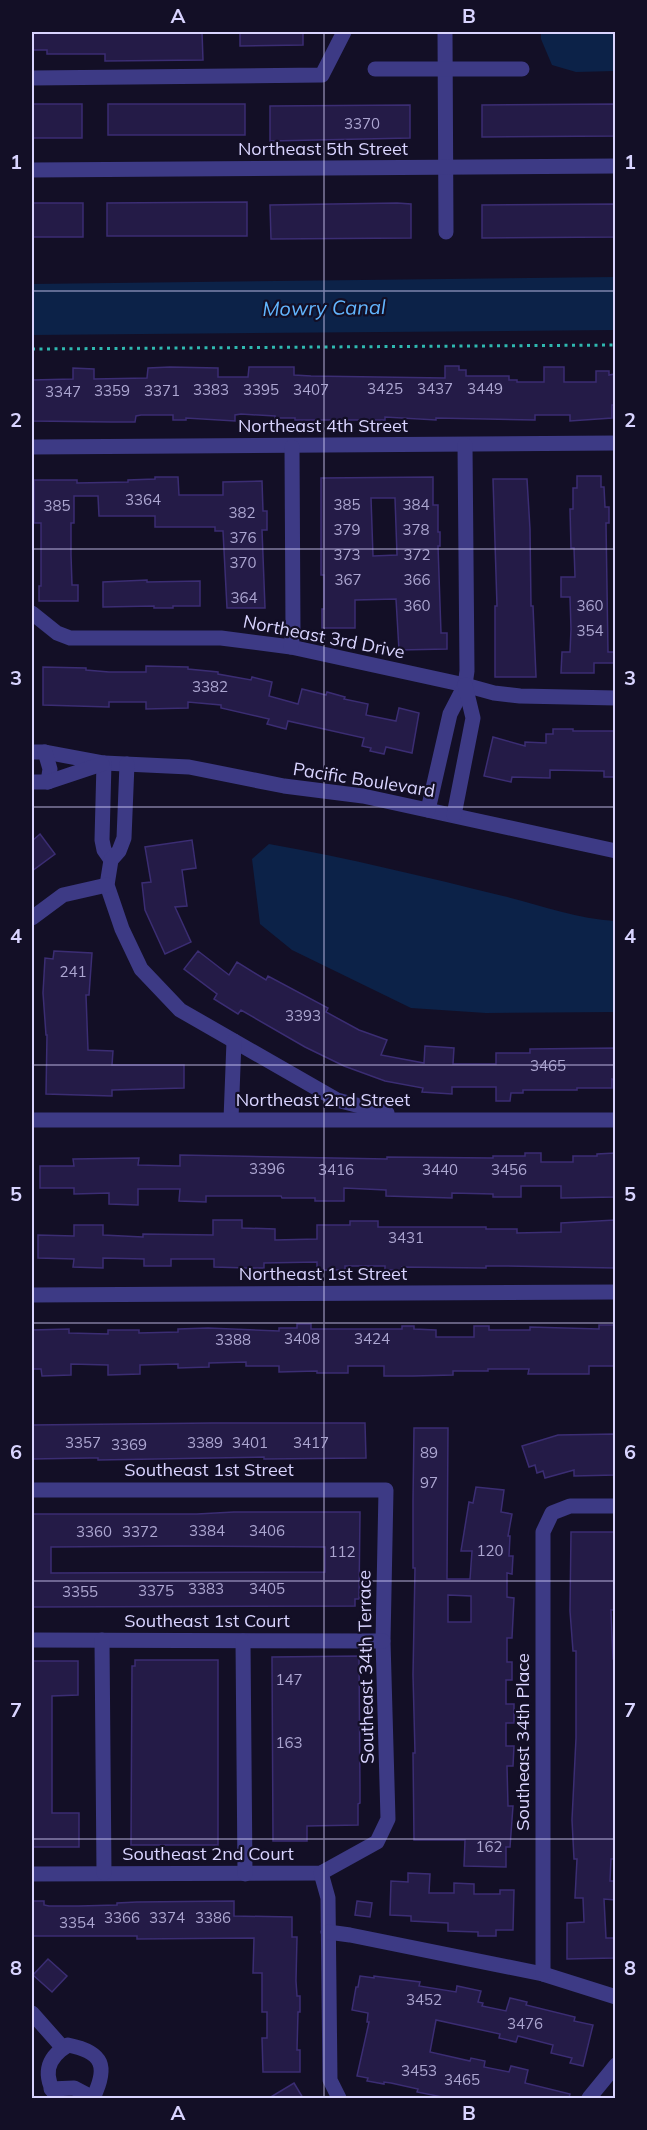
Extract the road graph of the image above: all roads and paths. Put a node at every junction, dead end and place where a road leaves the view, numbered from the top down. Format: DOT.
graph roads {
  1 [pos="344,32"];
  2 [pos="445,32"];
  3 [pos="375,69"];
  4 [pos="446,69"];
  5 [pos="522,69"];
  6 [pos="32,78"];
  7 [pos="615,166"];
  8 [pos="446,167"];
  9 [pos="32,170"];
  10 [pos="446,232"];
  11 [pos="615,345"];
  12 [pos="32,349"];
  13 [pos="615,443"];
  14 [pos="465,445"];
  15 [pos="32,447"];
  16 [pos="292,447"];
  17 [pos="32,613"];
  18 [pos="291,647"];
  19 [pos="465,685"];
  20 [pos="615,698"];
  21 [pos="38,752"];
  22 [pos="104,763"];
  23 [pos="127,764"];
  24 [pos="32,782"];
  25 [pos="48,782"];
  26 [pos="428,810"];
  27 [pos="454,815"];
  28 [pos="615,851"];
  29 [pos="111,860"];
  30 [pos="107,885"];
  31 [pos="32,918"];
  32 [pos="234,1041"];
  33 [pos="231,1119"];
  34 [pos="407,1119"];
  35 [pos="32,1120"];
  36 [pos="615,1120"];
  37 [pos="615,1292"];
  38 [pos="32,1295"];
  39 [pos="32,1490"];
  40 [pos="386,1490"];
  41 [pos="615,1506"];
  42 [pos="32,1640"];
  43 [pos="102,1640"];
  44 [pos="243,1641"];
  45 [pos="383,1641"];
  46 [pos="377,1842"];
  47 [pos="104,1873"];
  48 [pos="321,1873"];
  49 [pos="32,1874"];
  50 [pos="245,1874"];
  51 [pos="328,1932"];
  52 [pos="543,1974"];
  53 [pos="615,1997"];
  54 [pos="32,2013"];
  55 [pos="63,2048"];
  56 [pos="615,2065"];
  57 [pos="54,2093"];
  58 [pos="595,2095"];
  59 [pos="93,2098"];
  60 [pos="339,2098"];
  1 -- 6 [label="street"];
  2 -- 4 [label="street"];
  3 -- 4 [label="street"];
  4 -- 5 [label="street"];
  4 -- 8 [label="street"];
  7 -- 8 [label="street, Northeast 5th Street"];
  8 -- 9 [label="street, Northeast 5th Street"];
  8 -- 10 [label="street"];
  11 -- 12 [label="path"];
  13 -- 14 [label="street, Northeast 4th Street"];
  14 -- 16 [label="street, Northeast 4th Street"];
  14 -- 19 [label="street"];
  15 -- 16 [label="street, Northeast 4th Street"];
  16 -- 18 [label="street"];
  17 -- 18 [label="street, Northeast 3rd Drive"];
  18 -- 19 [label="street, Northeast 3rd Drive"];
  19 -- 20 [label="street, Northeast 3rd Drive"];
  19 -- 26 [label="street"];
  19 -- 27 [label="street"];
  21 -- 22 [label="street, Pacific Boulevard"];
  21 -- 25 [label="street, Pacific Boulevard"];
  22 -- 23 [label="street, Pacific Boulevard"];
  22 -- 25 [label="street, Pacific Boulevard"];
  22 -- 29 [label="street"];
  23 -- 26 [label="street, Pacific Boulevard"];
  23 -- 29 [label="street"];
  24 -- 25 [label="street, Pacific Boulevard"];
  26 -- 27 [label="street, Pacific Boulevard"];
  27 -- 28 [label="street, Pacific Boulevard"];
  29 -- 30 [label="street"];
  30 -- 31 [label="street"];
  30 -- 32 [label="street"];
  32 -- 33 [label="street"];
  32 -- 34 [label="street"];
  33 -- 34 [label="street, Northeast 2nd Street"];
  33 -- 35 [label="street, Northeast 2nd Street"];
  34 -- 36 [label="street, Northeast 2nd Street"];
  37 -- 38 [label="street, Northeast 1st Street"];
  39 -- 40 [label="street, Southeast 1st Street"];
  40 -- 45 [label="street, Southeast 34th Terrace"];
  41 -- 52 [label="street, Southeast 34th Place"];
  42 -- 43 [label="street, Southeast 1st Court"];
  43 -- 44 [label="street, Southeast 1st Court"];
  43 -- 47 [label="street"];
  44 -- 45 [label="street, Southeast 1st Court"];
  44 -- 50 [label="street"];
  45 -- 46 [label="street, Southeast 34th Terrace"];
  46 -- 48 [label="street, Southeast 2nd Court"];
  47 -- 49 [label="street, Southeast 2nd Court"];
  47 -- 50 [label="street, Southeast 2nd Court"];
  48 -- 50 [label="street, Southeast 2nd Court"];
  48 -- 51 [label="street"];
  51 -- 52 [label="street"];
  51 -- 60 [label="street"];
  52 -- 53 [label="street"];
  54 -- 55 [label="street"];
  55 -- 57 [label="street"];
  55 -- 59 [label="street"];
  56 -- 58 [label="street"];
  57 -- 59 [label="street"];
}
